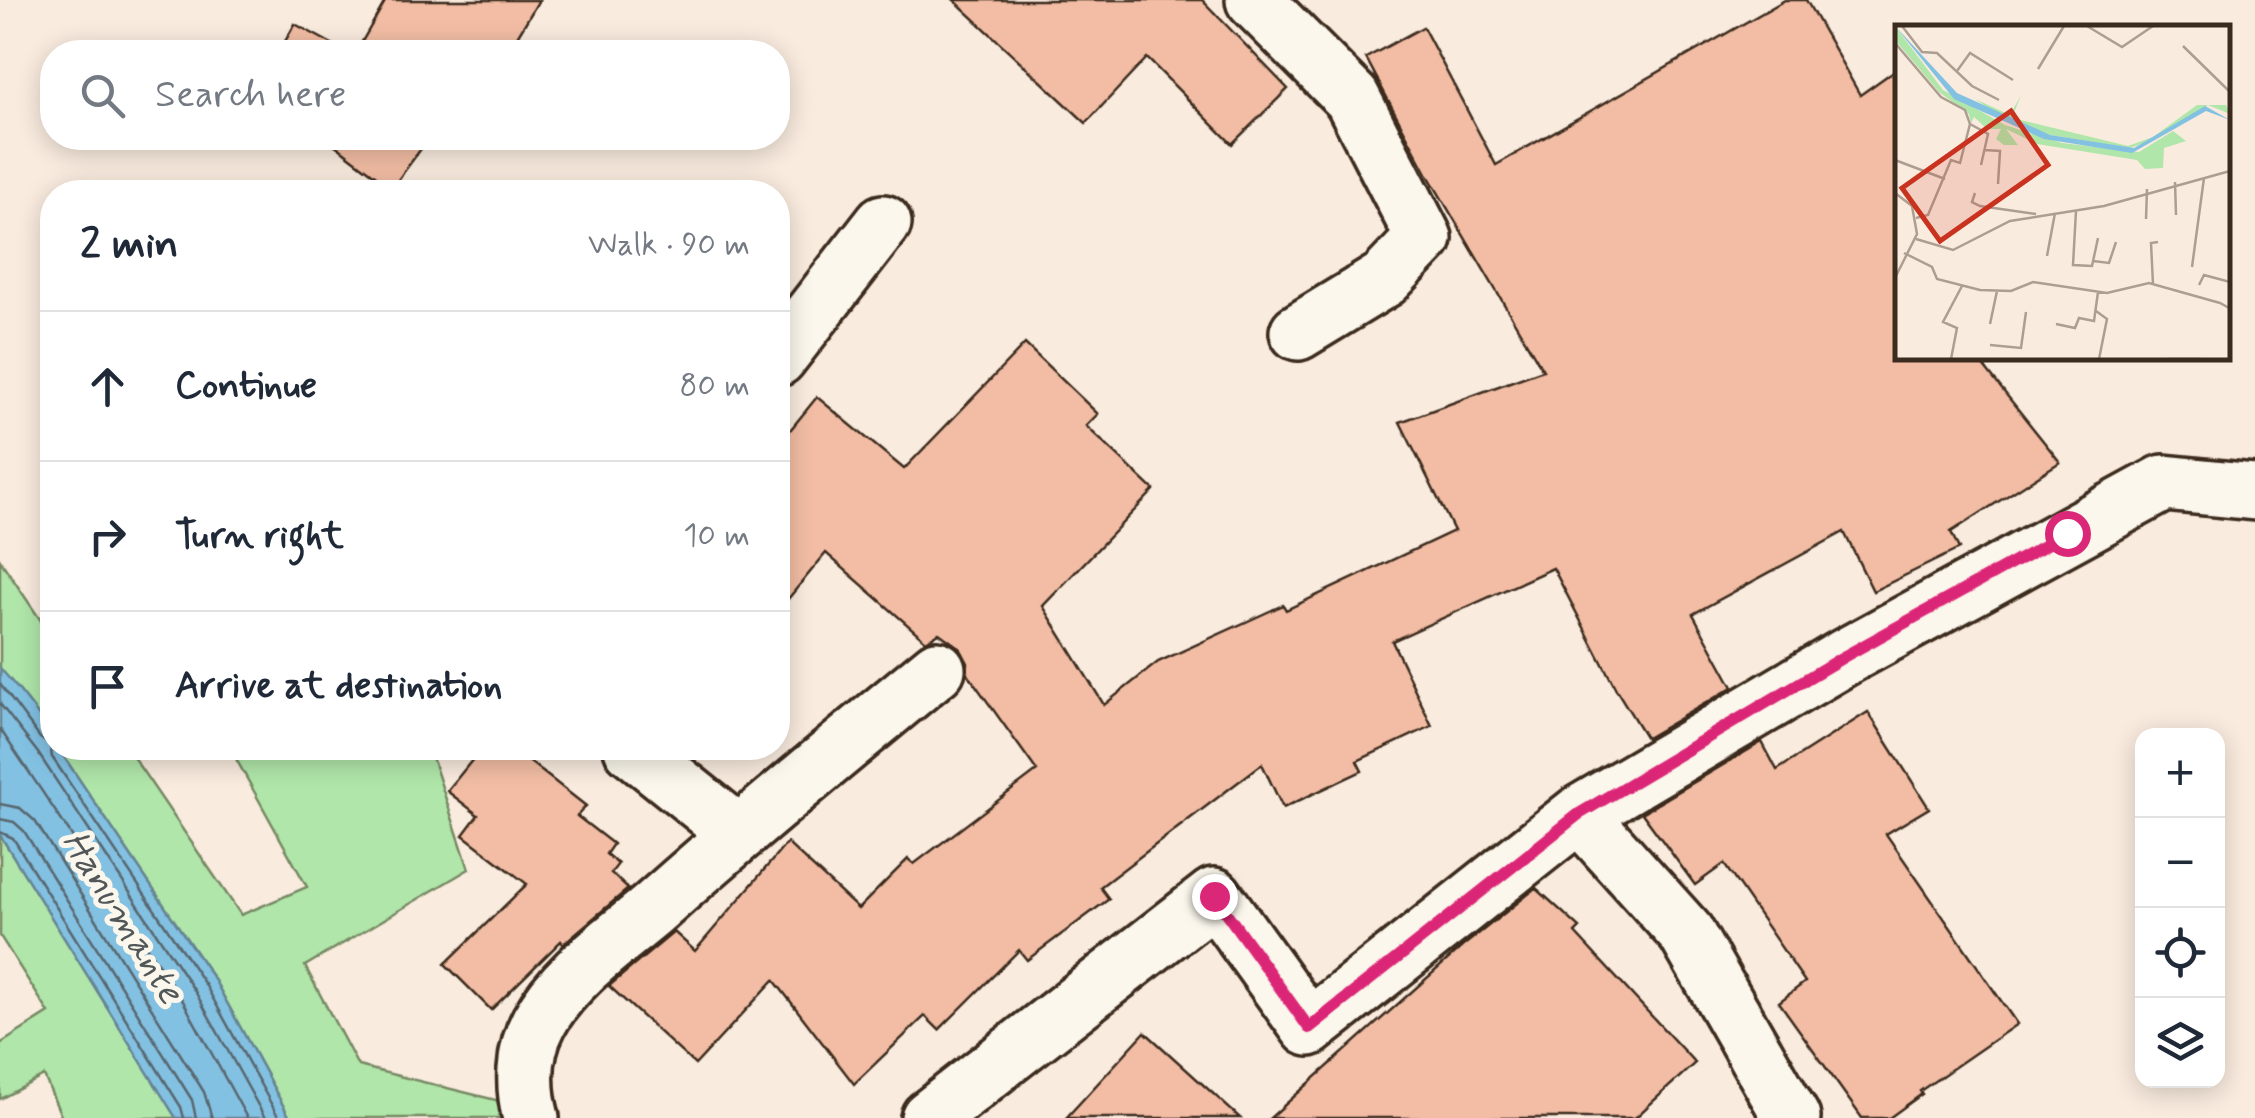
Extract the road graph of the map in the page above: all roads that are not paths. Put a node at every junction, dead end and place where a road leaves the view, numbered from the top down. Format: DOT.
graph roads {
  1 [pos="1254,0"];
  2 [pos="883,223"];
  3 [pos="1298,332"];
  4 [pos="790,343"];
  5 [pos="2255,492"];
  6 [pos="937,669"];
  7 [pos="647,760"];
  8 [pos="1579,814"];
  9 [pos="738,833"];
  10 [pos="532,1118"];
  11 [pos="929,1118"];
  12 [pos="1792,1118"];
  1 -- 3 [label="street"];
  2 -- 4 [label="street"];
  5 -- 8 [label="street"];
  6 -- 9 [label="street"];
  7 -- 9 [label="street"];
  8 -- 11 [label="street"];
  8 -- 12 [label="street"];
  9 -- 10 [label="street"];
}
